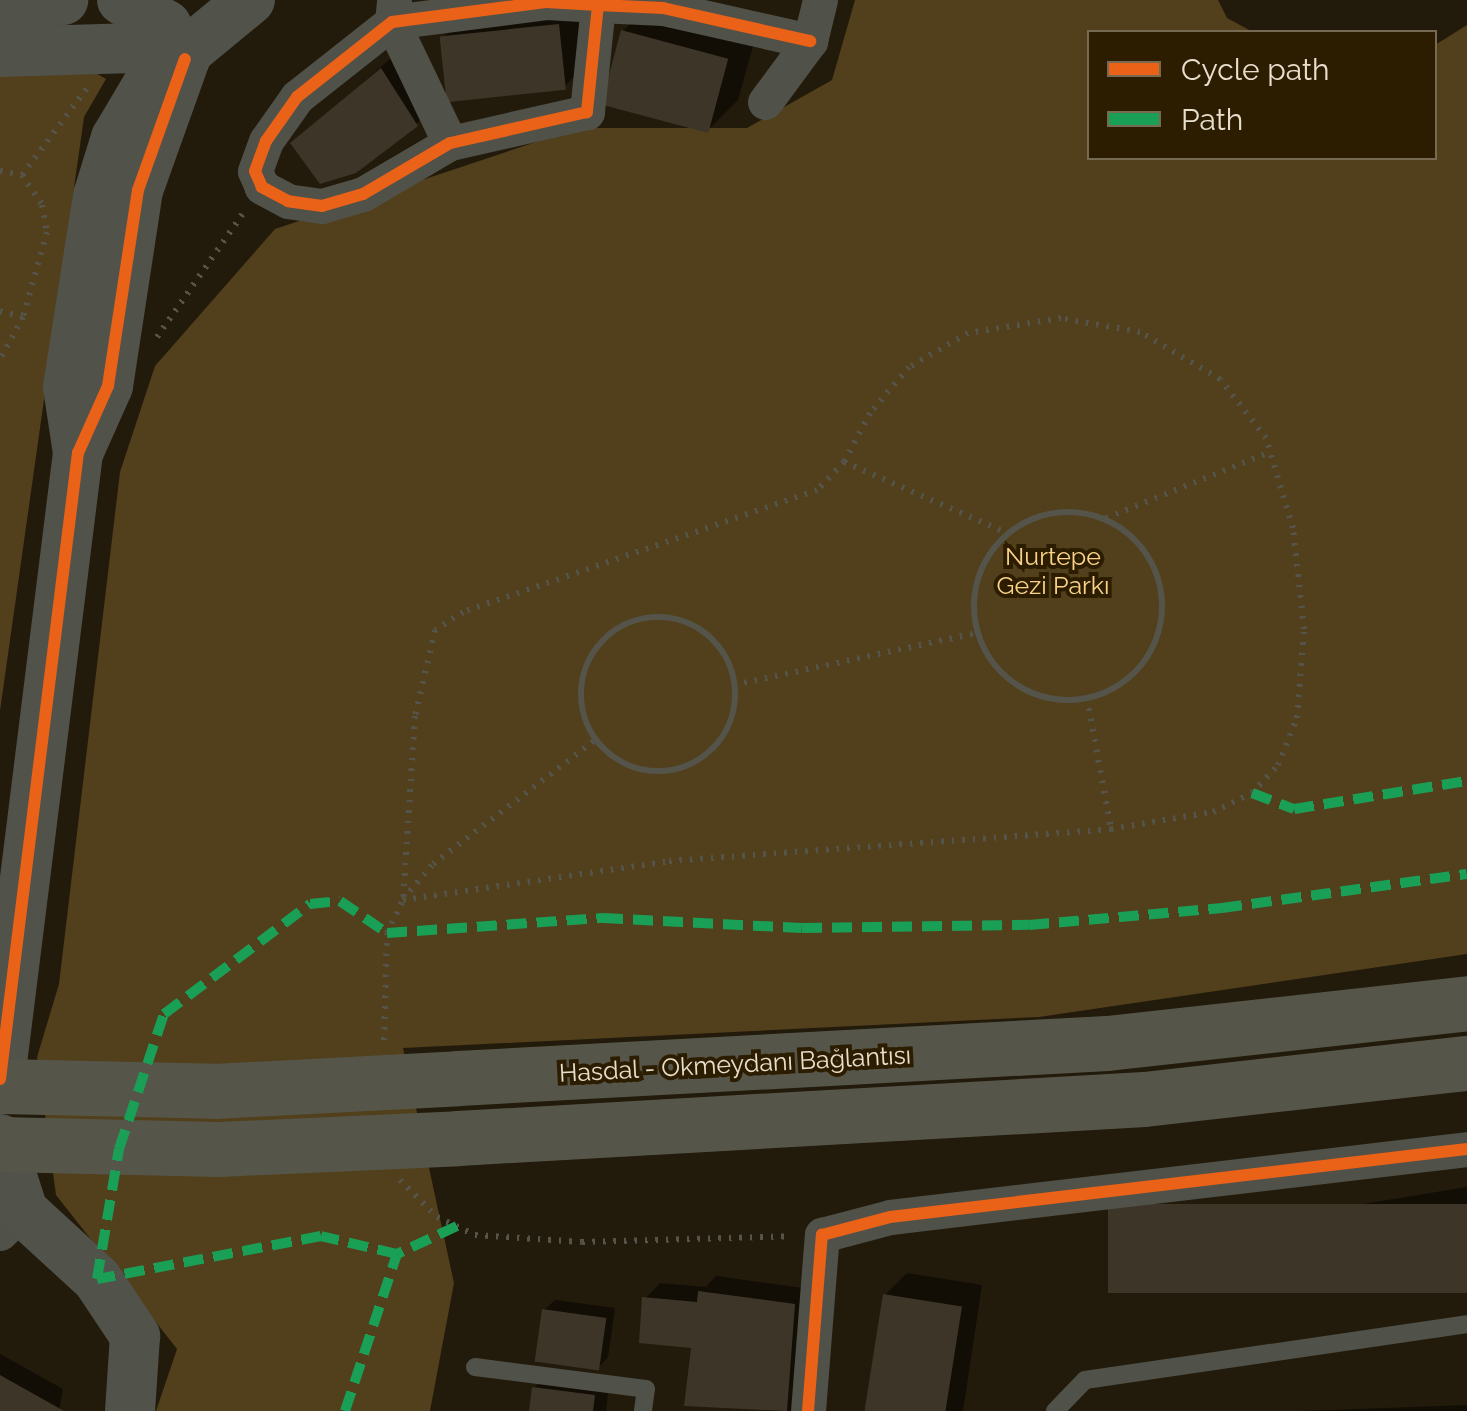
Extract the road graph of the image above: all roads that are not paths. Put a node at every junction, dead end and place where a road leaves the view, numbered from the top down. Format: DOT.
graph roads {
  1 [pos="64,0"];
  2 [pos="122,0"];
  3 [pos="250,0"];
  4 [pos="820,0"];
  5 [pos="598,2"];
  6 [pos="0,9"];
  7 [pos="393,11"];
  8 [pos="810,41"];
  9 [pos="0,52"];
  10 [pos="60,55"];
  11 [pos="186,59"];
  12 [pos="121,86"];
  13 [pos="764,102"];
  14 [pos="450,142"];
  15 [pos="78,453"];
  16 [pos="1467,1002"];
  17 [pos="1467,1062"];
  18 [pos="0,1082"];
  19 [pos="1144,1098"];
  20 [pos="1467,1098"];
  21 [pos="0,1142"];
  22 [pos="1467,1149"];
  23 [pos="11,1222"];
  24 [pos="1467,1324"];
  25 [pos="476,1367"];
  26 [pos="130,1411"];
  27 [pos="643,1411"];
  28 [pos="808,1411"];
  29 [pos="1054,1411"];
  1 -- 6 [label="street"];
  2 -- 11 [label="street"];
  3 -- 11 [label="street"];
  4 -- 8 [label="street"];
  5 -- 7 [label="street"];
  5 -- 8 [label="street"];
  5 -- 14 [label="street"];
  7 -- 14 [label="street"];
  7 -- 14 [label="street"];
  8 -- 13 [label="street"];
  9 -- 10 [label="street"];
  10 -- 11 [label="street"];
  10 -- 12 [label="street"];
  11 -- 12 [label="street"];
  11 -- 15 [label="street"];
  12 -- 15 [label="street"];
  15 -- 18 [label="street"];
  16 -- 18 [label="highway, Hasdal - Okmeydanı Bağlantısı, bridge"];
  17 -- 19 [label="highway"];
  19 -- 20 [label="highway"];
  19 -- 21 [label="highway, bridge"];
  21 -- 23 [label="street"];
  22 -- 28 [label="street"];
  23 -- 26 [label="street"];
  24 -- 29 [label="lane"];
  25 -- 27 [label="lane"];
}
